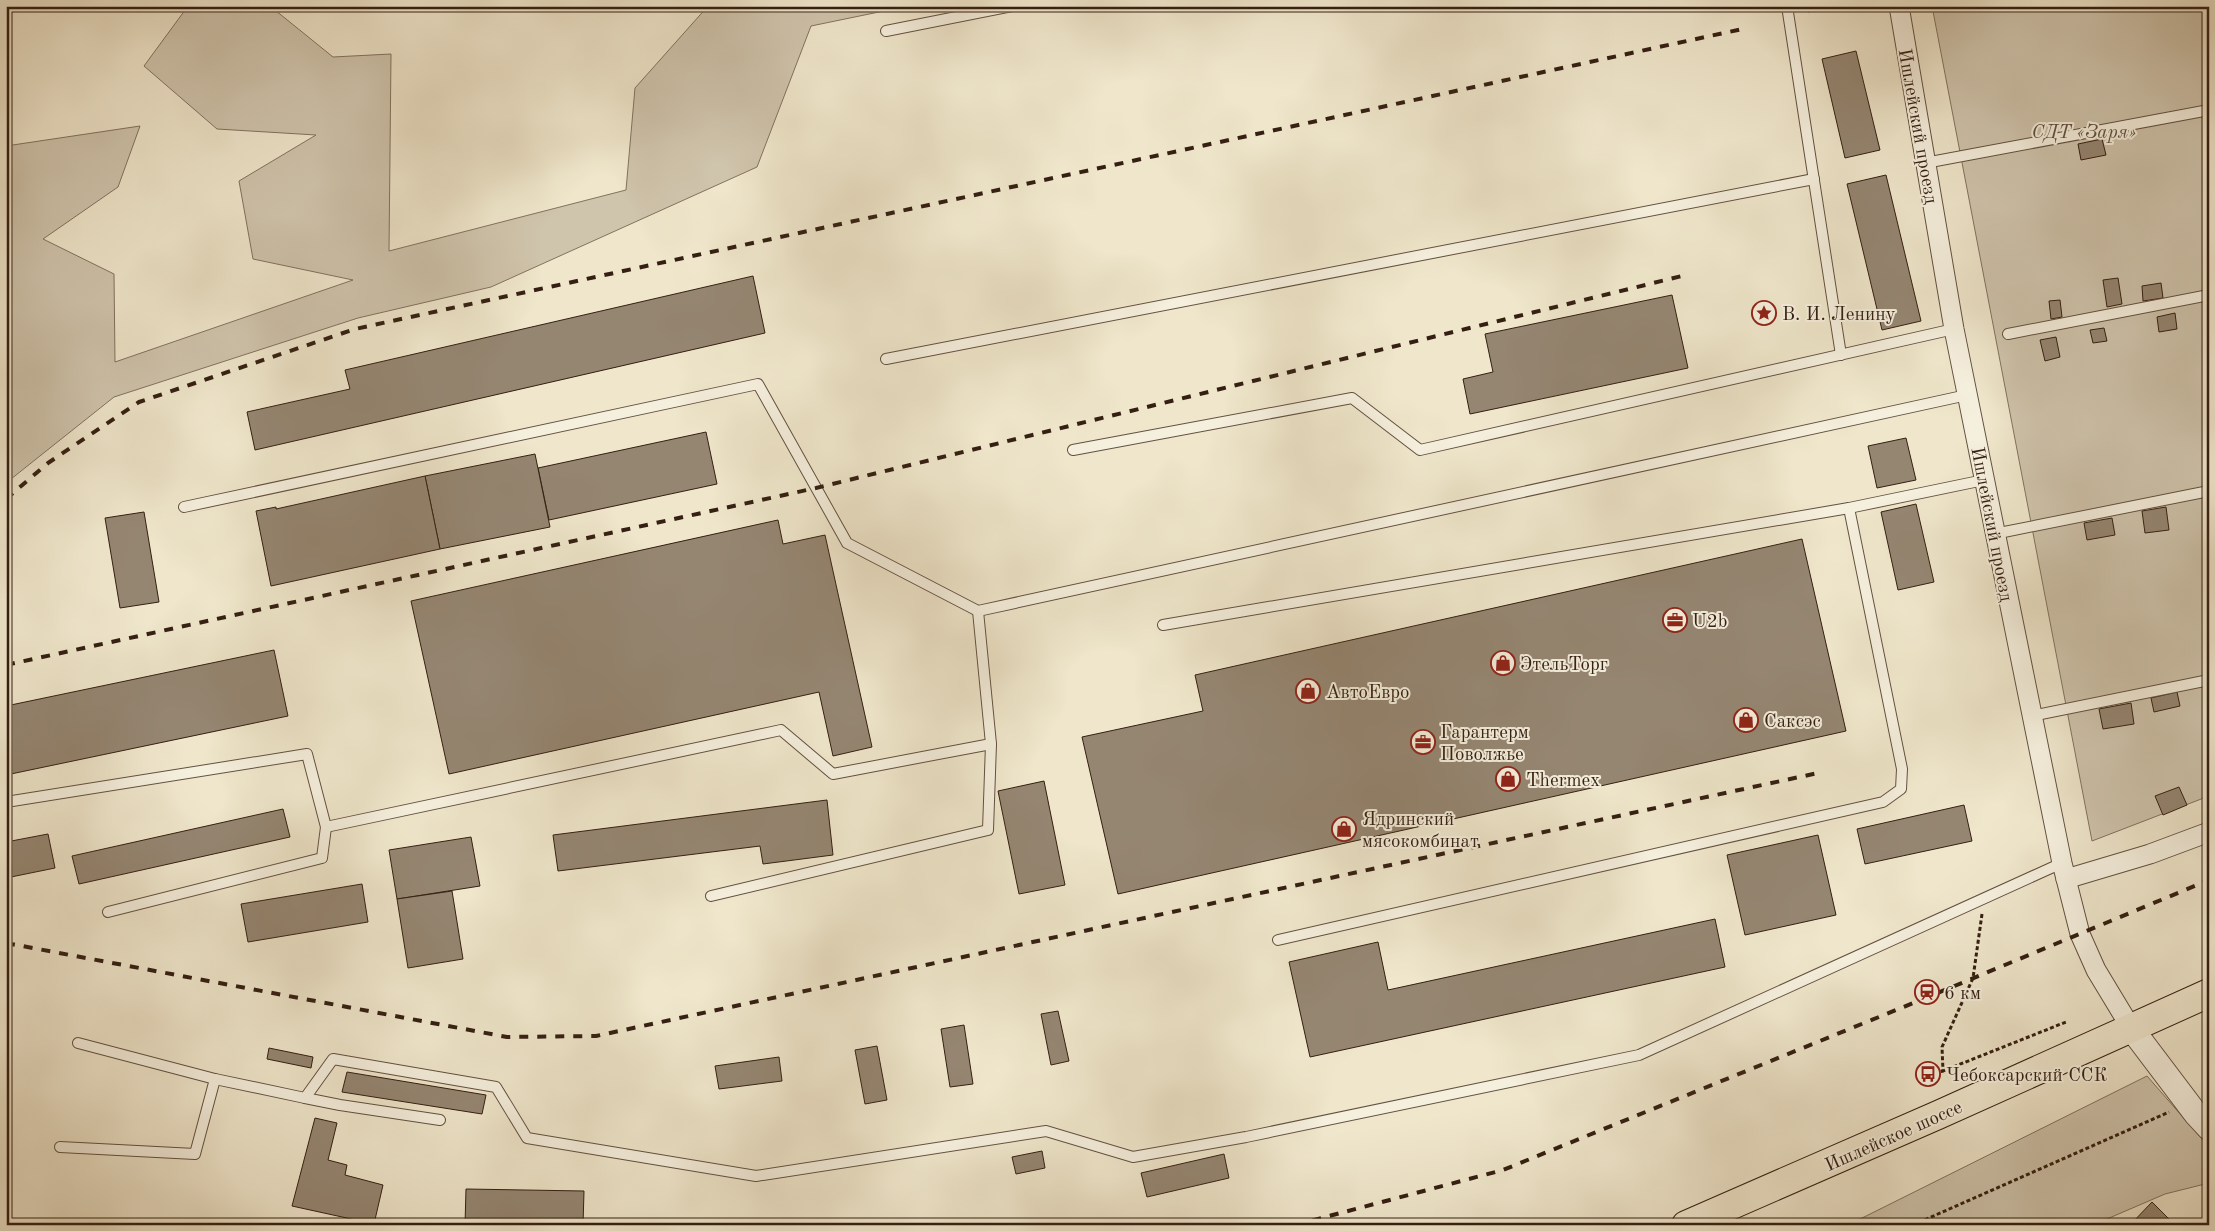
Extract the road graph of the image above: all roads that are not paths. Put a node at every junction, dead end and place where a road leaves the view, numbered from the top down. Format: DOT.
graph roads {
  1 [pos="1012,6"];
  2 [pos="1787,6"];
  3 [pos="1899,6"];
  4 [pos="886,31"];
  5 [pos="2209,110"];
  6 [pos="1925,163"];
  7 [pos="1814,179"];
  8 [pos="2209,295"];
  9 [pos="1954,329"];
  10 [pos="2008,334"];
  11 [pos="1841,354"];
  12 [pos="886,358"];
  13 [pos="1967,395"];
  14 [pos="1073,450"];
  15 [pos="1984,480"];
  16 [pos="2209,491"];
  17 [pos="184,507"];
  18 [pos="1849,508"];
  19 [pos="1994,534"];
  20 [pos="978,612"];
  21 [pos="1163,625"];
  22 [pos="2209,680"];
  23 [pos="2031,716"];
  24 [pos="991,744"];
  25 [pos="6,802"];
  26 [pos="326,826"];
  27 [pos="2209,832"];
  28 [pos="2064,871"];
  29 [pos="711,896"];
  30 [pos="108,912"];
  31 [pos="1278,940"];
  32 [pos="2209,993"];
  33 [pos="2131,1028"];
  34 [pos="78,1043"];
  35 [pos="215,1079"];
  36 [pos="305,1098"];
  37 [pos="440,1120"];
  38 [pos="2209,1128"];
  39 [pos="60,1147"];
  40 [pos="1686,1225"];
  1 -- 4 [label="lane"];
  2 -- 7 [label="lane"];
  3 -- 6 [label="street, Ишлейский проезд"];
  5 -- 6 [label="lane"];
  6 -- 9 [label="street, Ишлейский проезд"];
  7 -- 11 [label="lane"];
  7 -- 12 [label="lane"];
  8 -- 10 [label="lane"];
  9 -- 11 [label="lane"];
  9 -- 13 [label="street, Ишлейский проезд"];
  11 -- 14 [label="lane"];
  13 -- 15 [label="street, Ишлейский проезд"];
  13 -- 20 [label="lane"];
  15 -- 18 [label="lane"];
  15 -- 19 [label="street, Ишлейский проезд"];
  16 -- 19 [label="lane"];
  17 -- 20 [label="lane"];
  18 -- 21 [label="lane"];
  18 -- 31 [label="lane"];
  19 -- 23 [label="street, Ишлейский проезд"];
  20 -- 24 [label="lane"];
  22 -- 23 [label="lane"];
  23 -- 28 [label="street, Ишлейский проезд"];
  24 -- 26 [label="lane"];
  24 -- 29 [label="lane"];
  25 -- 26 [label="lane"];
  26 -- 30 [label="lane"];
  27 -- 28 [label="street"];
  28 -- 33 [label="street, Ишлейский проезд"];
  28 -- 36 [label="lane"];
  32 -- 33 [label="main road, Ишлейское шоссе"];
  33 -- 38 [label="street"];
  33 -- 40 [label="main road, Ишлейское шоссе"];
  34 -- 35 [label="lane"];
  35 -- 36 [label="lane"];
  35 -- 39 [label="lane"];
  36 -- 37 [label="lane"];
}
